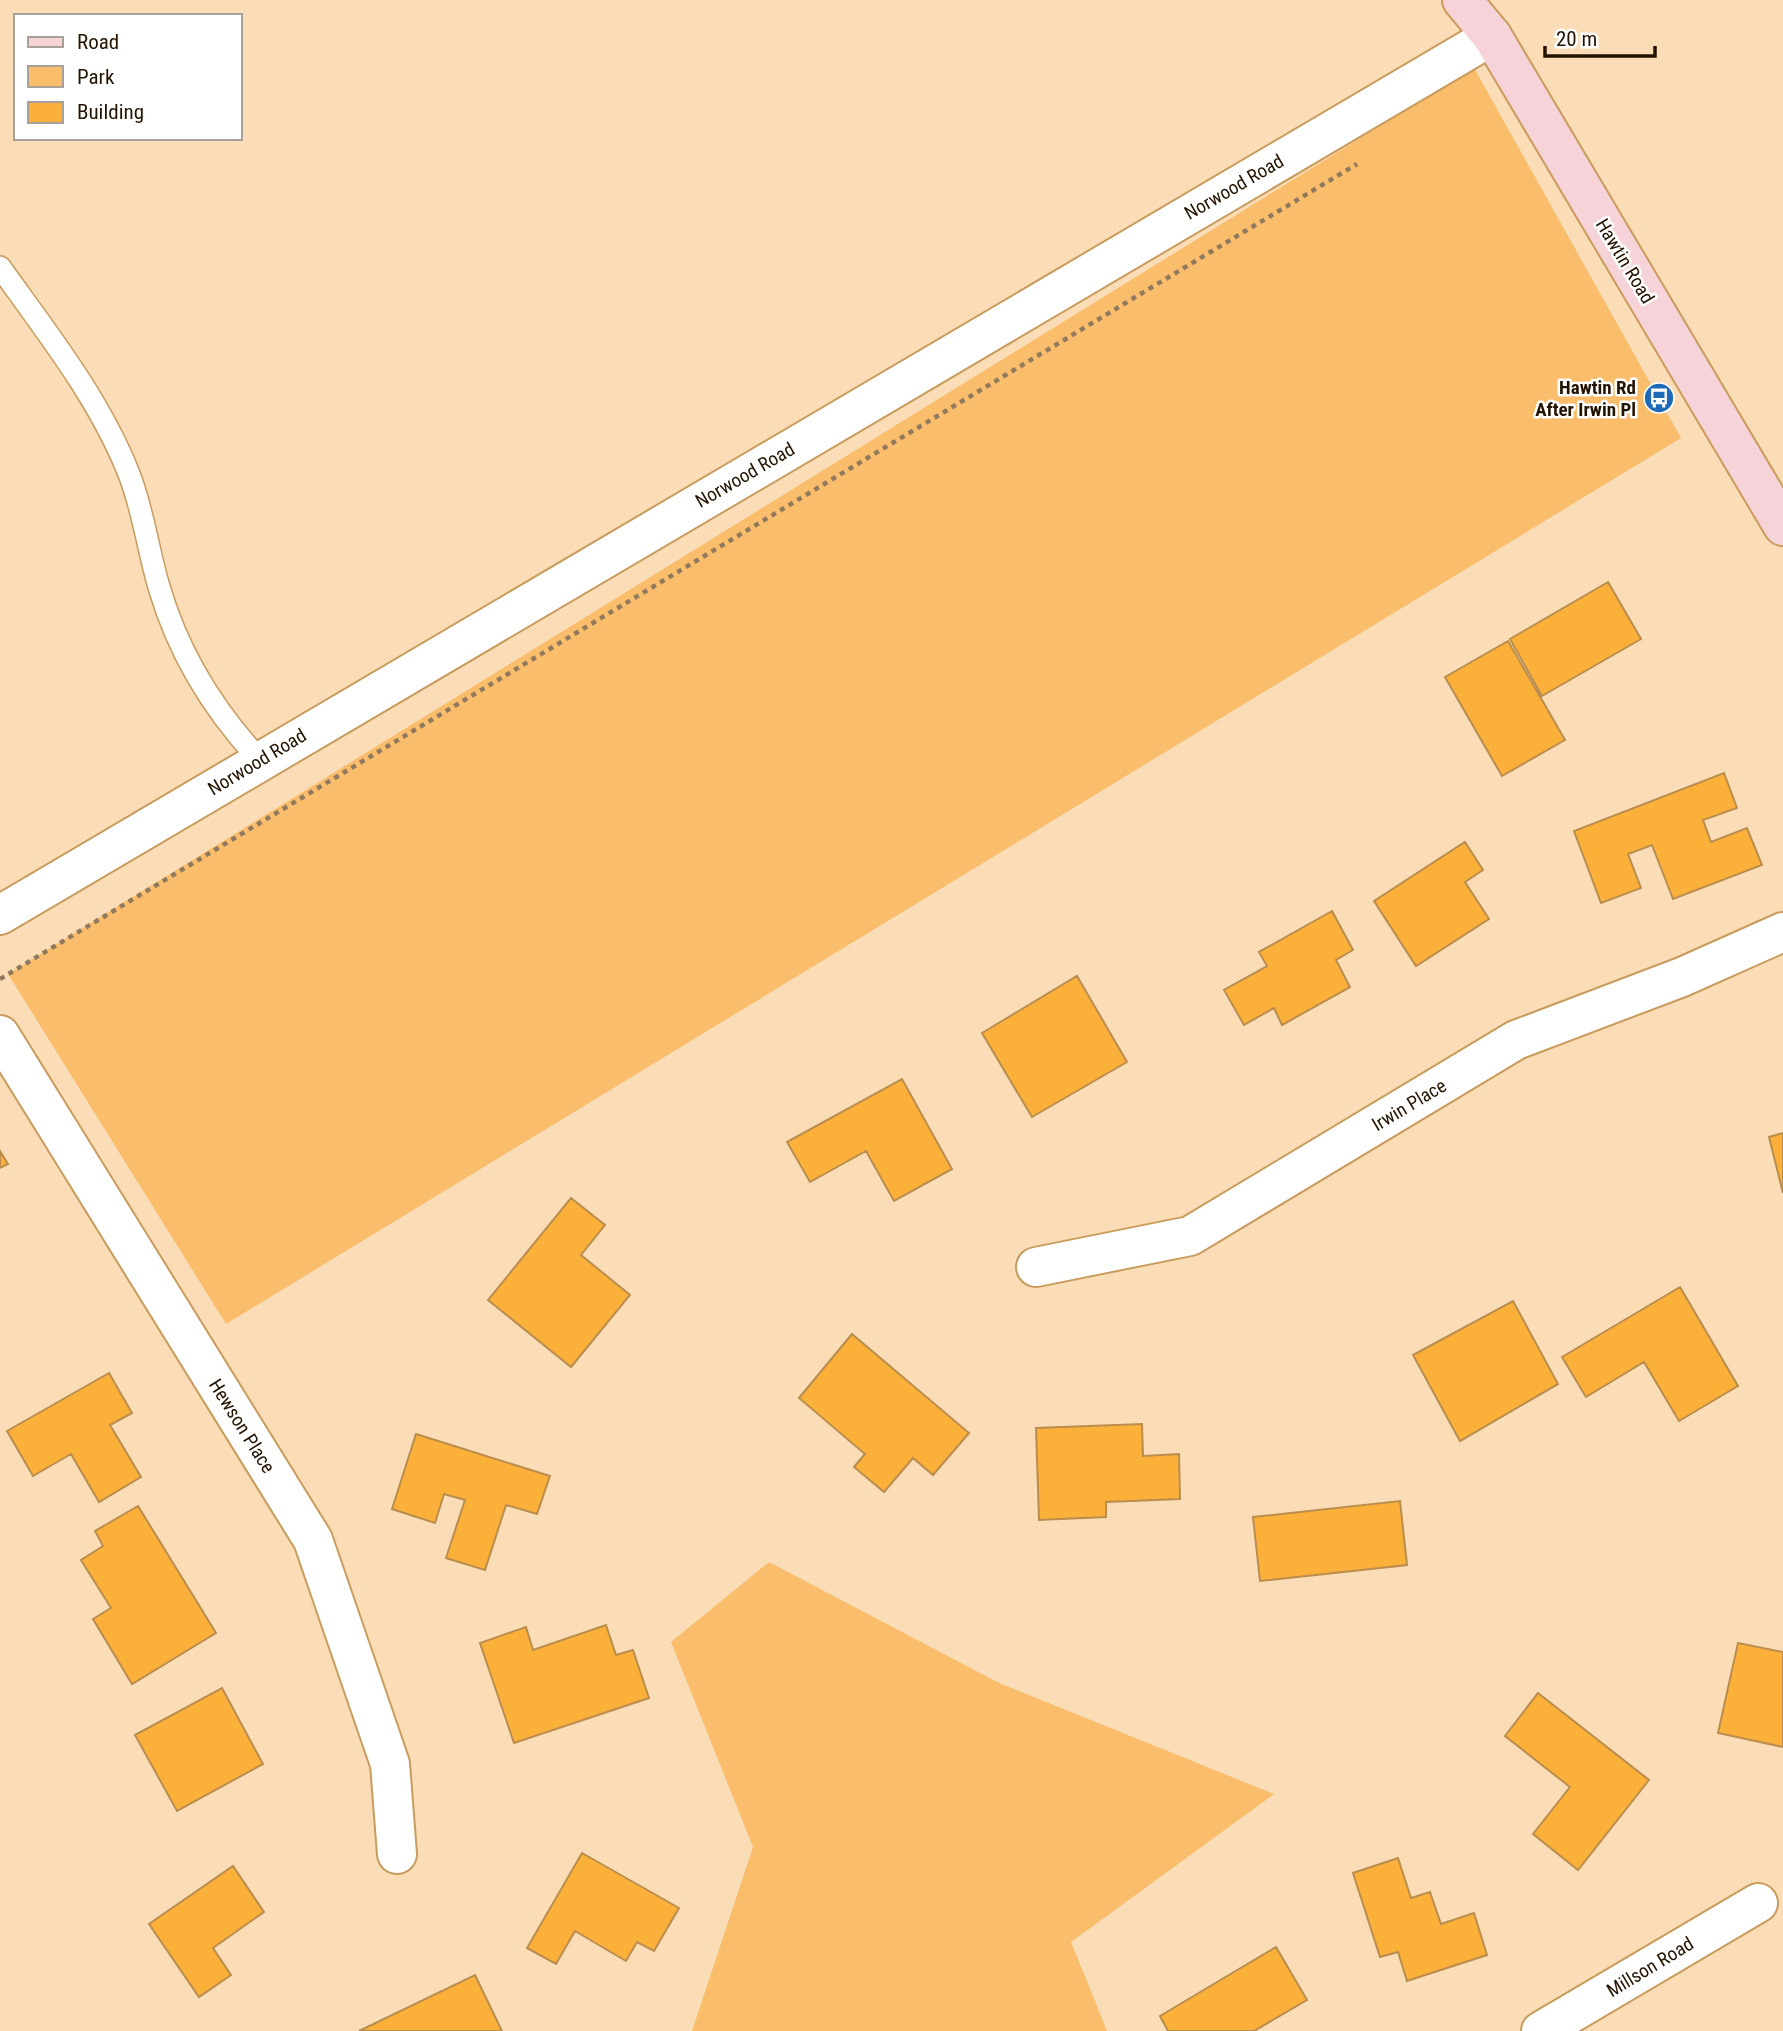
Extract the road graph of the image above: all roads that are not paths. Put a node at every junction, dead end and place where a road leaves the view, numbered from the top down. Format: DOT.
graph roads {
  1 [pos="1462,0"];
  2 [pos="1492,36"];
  3 [pos="0,267"];
  4 [pos="1783,526"];
  5 [pos="260,760"];
  6 [pos="0,915"];
  7 [pos="1783,932"];
  8 [pos="0,1034"];
  9 [pos="1036,1267"];
  10 [pos="397,1854"];
  11 [pos="1758,1903"];
  12 [pos="1541,2031"];
  1 -- 2 [label="main road, Hawtin Road"];
  2 -- 4 [label="main road, Hawtin Road"];
  2 -- 5 [label="street, Norwood Road"];
  3 -- 5 [label="lane"];
  5 -- 6 [label="street, Norwood Road"];
  7 -- 9 [label="street, Irwin Place"];
  8 -- 10 [label="street, Hewson Place"];
  11 -- 12 [label="street, Millson Road"];
}
